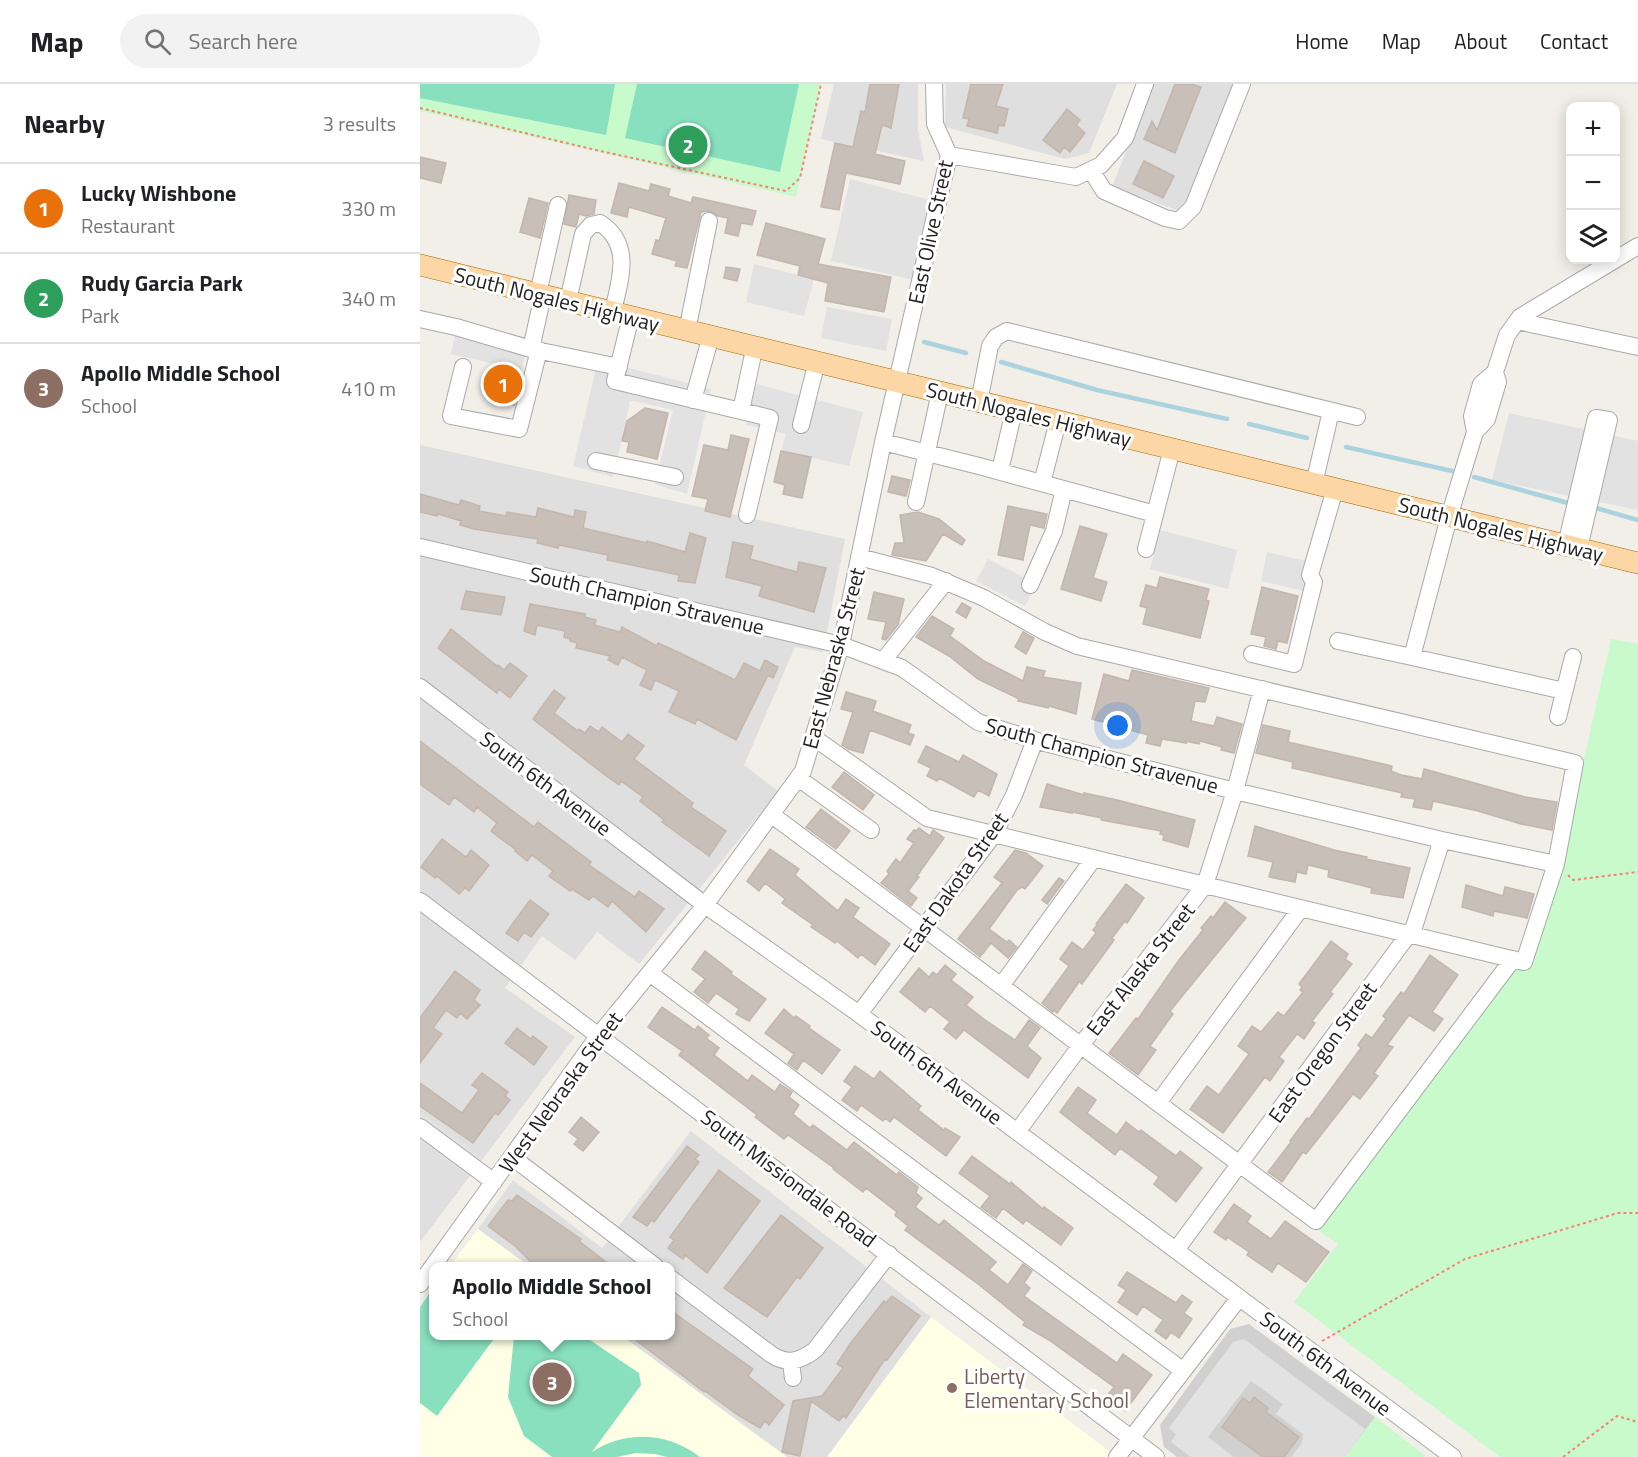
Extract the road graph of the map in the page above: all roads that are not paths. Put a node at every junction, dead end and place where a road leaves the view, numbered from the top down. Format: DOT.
graph roads {
  1 [pos="934,84"];
  2 [pos="1145,84"];
  3 [pos="1242,84"];
  4 [pos="949,155"];
  5 [pos="1091,170"];
  6 [pos="558,205"];
  7 [pos="710,221"];
  8 [pos="1638,246"];
  9 [pos="420,266"];
  10 [pos="540,294"];
  11 [pos="568,301"];
  12 [pos="622,314"];
  13 [pos="420,319"];
  14 [pos="1517,321"];
  15 [pos="687,331"];
  16 [pos="711,336"];
  17 [pos="755,345"];
  18 [pos="1638,347"];
  19 [pos="535,350"];
  20 [pos="818,361"];
  21 [pos="463,367"];
  22 [pos="619,367"];
  23 [pos="897,382"];
  24 [pos="940,392"];
  25 [pos="693,400"];
  26 [pos="979,402"];
  27 [pos="1014,410"];
  28 [pos="741,411"];
  29 [pos="1331,411"];
  30 [pos="1357,417"];
  31 [pos="1058,421"];
  32 [pos="801,425"];
  33 [pos="883,442"];
  34 [pos="1172,449"];
  35 [pos="927,452"];
  36 [pos="596,461"];
  37 [pos="1000,471"];
  38 [pos="675,477"];
  39 [pos="1042,483"];
  40 [pos="1314,484"];
  41 [pos="1064,489"];
  42 [pos="1335,489"];
  43 [pos="915,502"];
  44 [pos="1155,514"];
  45 [pos="747,515"];
  46 [pos="1449,517"];
  47 [pos="420,547"];
  48 [pos="1573,547"];
  49 [pos="1146,549"];
  50 [pos="859,557"];
  51 [pos="1638,563"];
  52 [pos="946,581"];
  53 [pos="1030,585"];
  54 [pos="1338,640"];
  55 [pos="840,645"];
  56 [pos="1252,654"];
  57 [pos="1412,657"];
  58 [pos="1573,657"];
  59 [pos="883,661"];
  60 [pos="420,687"];
  61 [pos="1262,689"];
  62 [pos="1564,691"];
  63 [pos="1558,717"];
  64 [pos="813,737"];
  65 [pos="1035,740"];
  66 [pos="798,778"];
  67 [pos="1235,791"];
  68 [pos="772,815"];
  69 [pos="871,830"];
  70 [pos="994,834"];
  71 [pos="1442,840"];
  72 [pos="1094,858"];
  73 [pos="1556,864"];
  74 [pos="1205,885"];
  75 [pos="420,901"];
  76 [pos="705,905"];
  77 [pos="1301,908"];
  78 [pos="924,928"];
  79 [pos="1409,934"];
  80 [pos="1513,959"];
  81 [pos="651,974"];
  82 [pos="1001,986"];
  83 [pos="859,1014"];
  84 [pos="599,1035"];
  85 [pos="1081,1045"];
  86 [pos="1158,1103"];
  87 [pos="420,1127"];
  88 [pos="1017,1132"];
  89 [pos="512,1157"];
  90 [pos="1239,1164"];
  91 [pos="494,1182"];
  92 [pos="1176,1250"];
  93 [pos="889,1254"];
  94 [pos="436,1262"];
  95 [pos="650,1262"];
  96 [pos="429,1272"];
  97 [pos="675,1282"];
  98 [pos="420,1284"];
  99 [pos="1239,1298"];
  100 [pos="1182,1370"];
  101 [pos="1131,1438"];
  102 [pos="1117,1457"];
  103 [pos="1156,1457"];
  104 [pos="1453,1457"];
  1 -- 4 [label="street, East Olive Street"];
  2 -- 5 [label="street"];
  3 -- 5 [label="street"];
  4 -- 5 [label="street"];
  4 -- 23 [label="street, East Olive Street"];
  6 -- 10 [label="street"];
  7 -- 15 [label="street"];
  8 -- 14 [label="street"];
  9 -- 10 [label="main road, South Nogales Highway"];
  10 -- 11 [label="main road, South Nogales Highway"];
  10 -- 19 [label="street"];
  11 -- 12 [label="main road, South Nogales Highway"];
  11 -- 12 [label="street"];
  12 -- 15 [label="main road, South Nogales Highway"];
  12 -- 22 [label="street"];
  13 -- 19 [label="street"];
  14 -- 18 [label="street"];
  14 -- 46 [label="street"];
  15 -- 16 [label="main road, South Nogales Highway"];
  16 -- 17 [label="main road, South Nogales Highway"];
  16 -- 25 [label="street"];
  17 -- 20 [label="main road, South Nogales Highway"];
  17 -- 28 [label="street"];
  19 -- 21 [label="street"];
  19 -- 22 [label="street"];
  20 -- 23 [label="main road, South Nogales Highway"];
  20 -- 32 [label="street"];
  22 -- 25 [label="street"];
  23 -- 24 [label="main road, South Nogales Highway"];
  23 -- 33 [label="street, East Nebraska Street"];
  24 -- 26 [label="main road, South Nogales Highway"];
  24 -- 35 [label="street"];
  25 -- 28 [label="street"];
  26 -- 27 [label="main road, South Nogales Highway"];
  26 -- 29 [label="street"];
  27 -- 31 [label="main road, South Nogales Highway"];
  27 -- 37 [label="street"];
  28 -- 45 [label="street"];
  29 -- 30 [label="street"];
  29 -- 40 [label="street"];
  31 -- 34 [label="main road, South Nogales Highway"];
  31 -- 39 [label="street"];
  33 -- 35 [label="street"];
  33 -- 50 [label="street, East Nebraska Street"];
  34 -- 40 [label="main road, South Nogales Highway"];
  34 -- 44 [label="street"];
  35 -- 37 [label="street"];
  35 -- 43 [label="street"];
  36 -- 38 [label="street"];
  37 -- 39 [label="street"];
  39 -- 41 [label="street"];
  40 -- 42 [label="main road, South Nogales Highway"];
  41 -- 44 [label="street"];
  41 -- 53 [label="street"];
  42 -- 46 [label="main road, South Nogales Highway"];
  42 -- 56 [label="street"];
  44 -- 49 [label="street"];
  46 -- 48 [label="main road, South Nogales Highway"];
  46 -- 57 [label="street"];
  47 -- 55 [label="street, South Champion Stravenue"];
  48 -- 48 [label="street"];
  48 -- 51 [label="main road, South Nogales Highway"];
  50 -- 52 [label="street"];
  50 -- 55 [label="street, East Nebraska Street"];
  52 -- 59 [label="street"];
  52 -- 61 [label="street"];
  54 -- 57 [label="street"];
  55 -- 59 [label="street, South Champion Stravenue"];
  55 -- 64 [label="street, East Nebraska Street"];
  57 -- 62 [label="street"];
  58 -- 62 [label="street"];
  59 -- 65 [label="street, South Champion Stravenue"];
  60 -- 76 [label="street, South 6th Avenue"];
  61 -- 67 [label="street, East Alaska Street"];
  61 -- 73 [label="street"];
  62 -- 63 [label="street"];
  64 -- 66 [label="street, East Nebraska Street"];
  64 -- 70 [label="street"];
  65 -- 67 [label="street, South Champion Stravenue"];
  65 -- 70 [label="street, East Dakota Street"];
  66 -- 68 [label="street, East Nebraska Street"];
  66 -- 69 [label="street"];
  67 -- 71 [label="street, South Champion Stravenue"];
  67 -- 74 [label="street, East Alaska Street"];
  68 -- 76 [label="street, East Nebraska Street"];
  68 -- 78 [label="street"];
  70 -- 72 [label="street"];
  70 -- 78 [label="street, East Dakota Street"];
  71 -- 73 [label="street, South Champion Stravenue"];
  71 -- 79 [label="street, East Oregon Street"];
  72 -- 74 [label="street"];
  72 -- 82 [label="street"];
  73 -- 80 [label="street"];
  74 -- 77 [label="street"];
  74 -- 85 [label="street, East Alaska Street"];
  75 -- 84 [label="street, South Missiondale Road"];
  76 -- 81 [label="street, West Nebraska Street"];
  76 -- 83 [label="street, South 6th Avenue"];
  77 -- 79 [label="street"];
  77 -- 86 [label="street"];
  78 -- 82 [label="street"];
  78 -- 83 [label="street, East Dakota Street"];
  79 -- 80 [label="street"];
  79 -- 90 [label="street, East Oregon Street"];
  80 -- 90 [label="street"];
  81 -- 84 [label="street, West Nebraska Street"];
  81 -- 100 [label="street"];
  82 -- 85 [label="street"];
  83 -- 88 [label="street, South 6th Avenue"];
  84 -- 89 [label="street, West Nebraska Street"];
  84 -- 93 [label="street, South Missiondale Road"];
  85 -- 86 [label="street"];
  85 -- 88 [label="street, East Alaska Street"];
  86 -- 90 [label="street"];
  87 -- 91 [label="street"];
  88 -- 92 [label="street, South 6th Avenue"];
  89 -- 91 [label="street, West Nebraska Street"];
  89 -- 95 [label="street"];
  90 -- 92 [label="street, East Oregon Street"];
  91 -- 94 [label="street, West Nebraska Street"];
  92 -- 99 [label="street, South 6th Avenue"];
  93 -- 97 [label="street"];
  93 -- 101 [label="street, South Missiondale Road"];
  96 -- 98 [label="street, West Nebraska Street"];
  99 -- 100 [label="street"];
  99 -- 104 [label="street, South 6th Avenue"];
  100 -- 101 [label="street"];
  101 -- 102 [label="street"];
  101 -- 103 [label="street, South Missiondale Road"];
}
